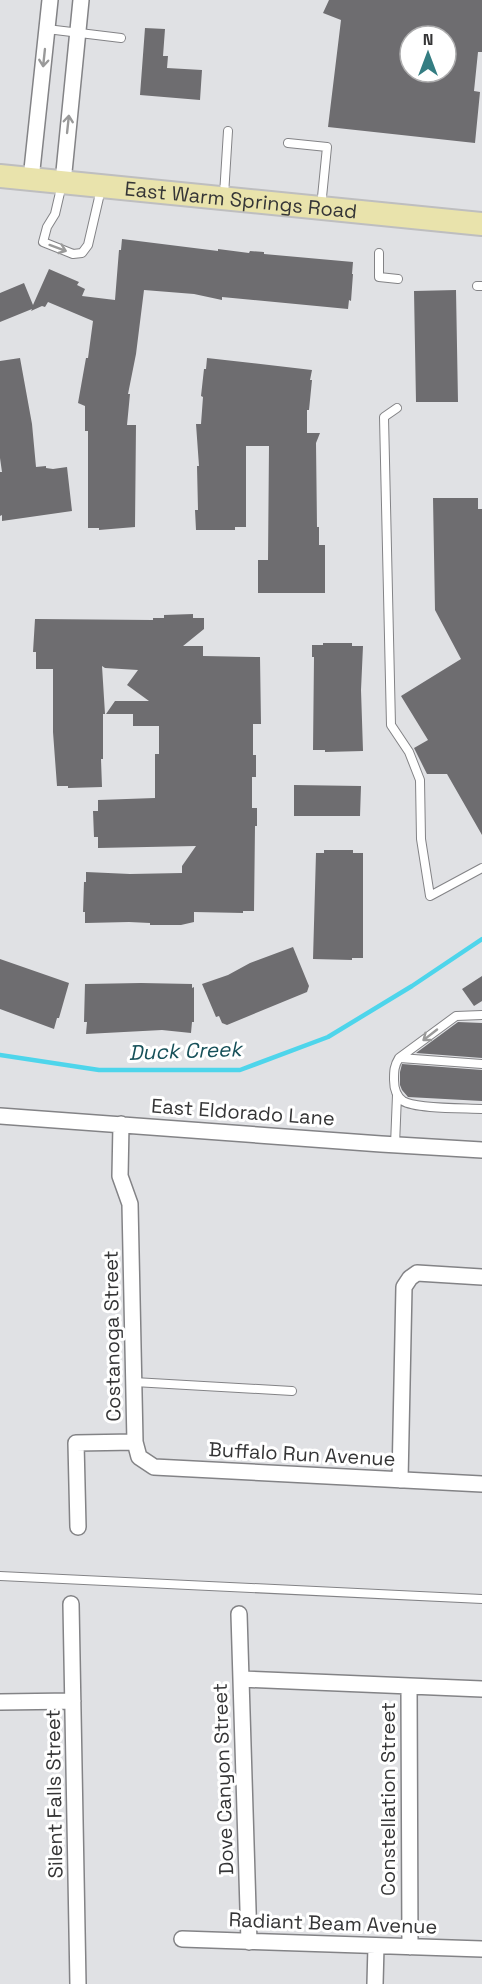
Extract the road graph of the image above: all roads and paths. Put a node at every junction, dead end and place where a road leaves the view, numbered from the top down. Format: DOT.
graph roads {
  1 [pos="50,0"];
  2 [pos="81,0"];
  3 [pos="47,29"];
  4 [pos="77,33"];
  5 [pos="121,38"];
  6 [pos="228,131"];
  7 [pos="288,143"];
  8 [pos="0,176"];
  9 [pos="31,179"];
  10 [pos="63,182"];
  11 [pos="102,186"];
  12 [pos="223,198"];
  13 [pos="321,208"];
  14 [pos="482,224"];
  15 [pos="379,253"];
  16 [pos="398,279"];
  17 [pos="397,408"];
  18 [pos="482,868"];
  19 [pos="482,1015"];
  20 [pos="399,1058"];
  21 [pos="482,1064"];
  22 [pos="397,1095"];
  23 [pos="482,1109"];
  24 [pos="0,1116"];
  25 [pos="121,1124"];
  26 [pos="395,1145"];
  27 [pos="482,1150"];
  28 [pos="482,1277"];
  29 [pos="134,1382"];
  30 [pos="292,1391"];
  31 [pos="135,1442"];
  32 [pos="400,1480"];
  33 [pos="482,1484"];
  34 [pos="78,1527"];
  35 [pos="0,1576"];
  36 [pos="482,1599"];
  37 [pos="71,1604"];
  38 [pos="239,1614"];
  39 [pos="241,1679"];
  40 [pos="409,1686"];
  41 [pos="482,1689"];
  42 [pos="73,1701"];
  43 [pos="0,1702"];
  44 [pos="182,1939"];
  45 [pos="249,1942"];
  46 [pos="376,1946"];
  47 [pos="410,1947"];
  48 [pos="482,1950"];
  49 [pos="78,1984"];
  50 [pos="375,1984"];
  1 -- 3 [label="street"];
  2 -- 4 [label="street"];
  3 -- 4 [label="lane"];
  3 -- 9 [label="street, one-way"];
  4 -- 5 [label="lane"];
  10 -- 4 [label="street, one-way"];
  6 -- 12 [label="lane"];
  7 -- 13 [label="lane"];
  8 -- 9 [label="main road, East Warm Springs Road"];
  9 -- 10 [label="main road, East Warm Springs Road"];
  10 -- 11 [label="main road, East Warm Springs Road"];
  10 -- 11 [label="lane, one-way"];
  11 -- 12 [label="main road, East Warm Springs Road"];
  12 -- 13 [label="main road, East Warm Springs Road"];
  13 -- 14 [label="main road, East Warm Springs Road"];
  15 -- 16 [label="lane"];
  17 -- 18 [label="lane"];
  19 -- 20 [label="lane, one-way"];
  20 -- 21 [label="lane"];
  20 -- 22 [label="lane"];
  22 -- 23 [label="lane"];
  22 -- 26 [label="lane"];
  24 -- 25 [label="street, East Eldorado Lane"];
  25 -- 26 [label="street, East Eldorado Lane"];
  25 -- 29 [label="street, Costanoga Street"];
  26 -- 27 [label="street, East Eldorado Lane"];
  28 -- 32 [label="street"];
  29 -- 30 [label="lane"];
  29 -- 31 [label="street, Costanoga Street"];
  31 -- 32 [label="street, Buffalo Run Avenue"];
  31 -- 34 [label="street, Costanoga Street"];
  32 -- 33 [label="street, Buffalo Run Avenue"];
  35 -- 36 [label="lane"];
  37 -- 42 [label="street, Silent Falls Street"];
  38 -- 39 [label="street, Dove Canyon Street"];
  39 -- 40 [label="street"];
  39 -- 45 [label="street, Dove Canyon Street"];
  40 -- 41 [label="street"];
  40 -- 47 [label="street, Constellation Street"];
  42 -- 43 [label="street"];
  42 -- 49 [label="street, Silent Falls Street"];
  44 -- 45 [label="street, Radiant Beam Avenue"];
  45 -- 46 [label="street, Radiant Beam Avenue"];
  46 -- 47 [label="street, Radiant Beam Avenue"];
  46 -- 50 [label="street"];
  47 -- 48 [label="street, Radiant Beam Avenue"];
}
